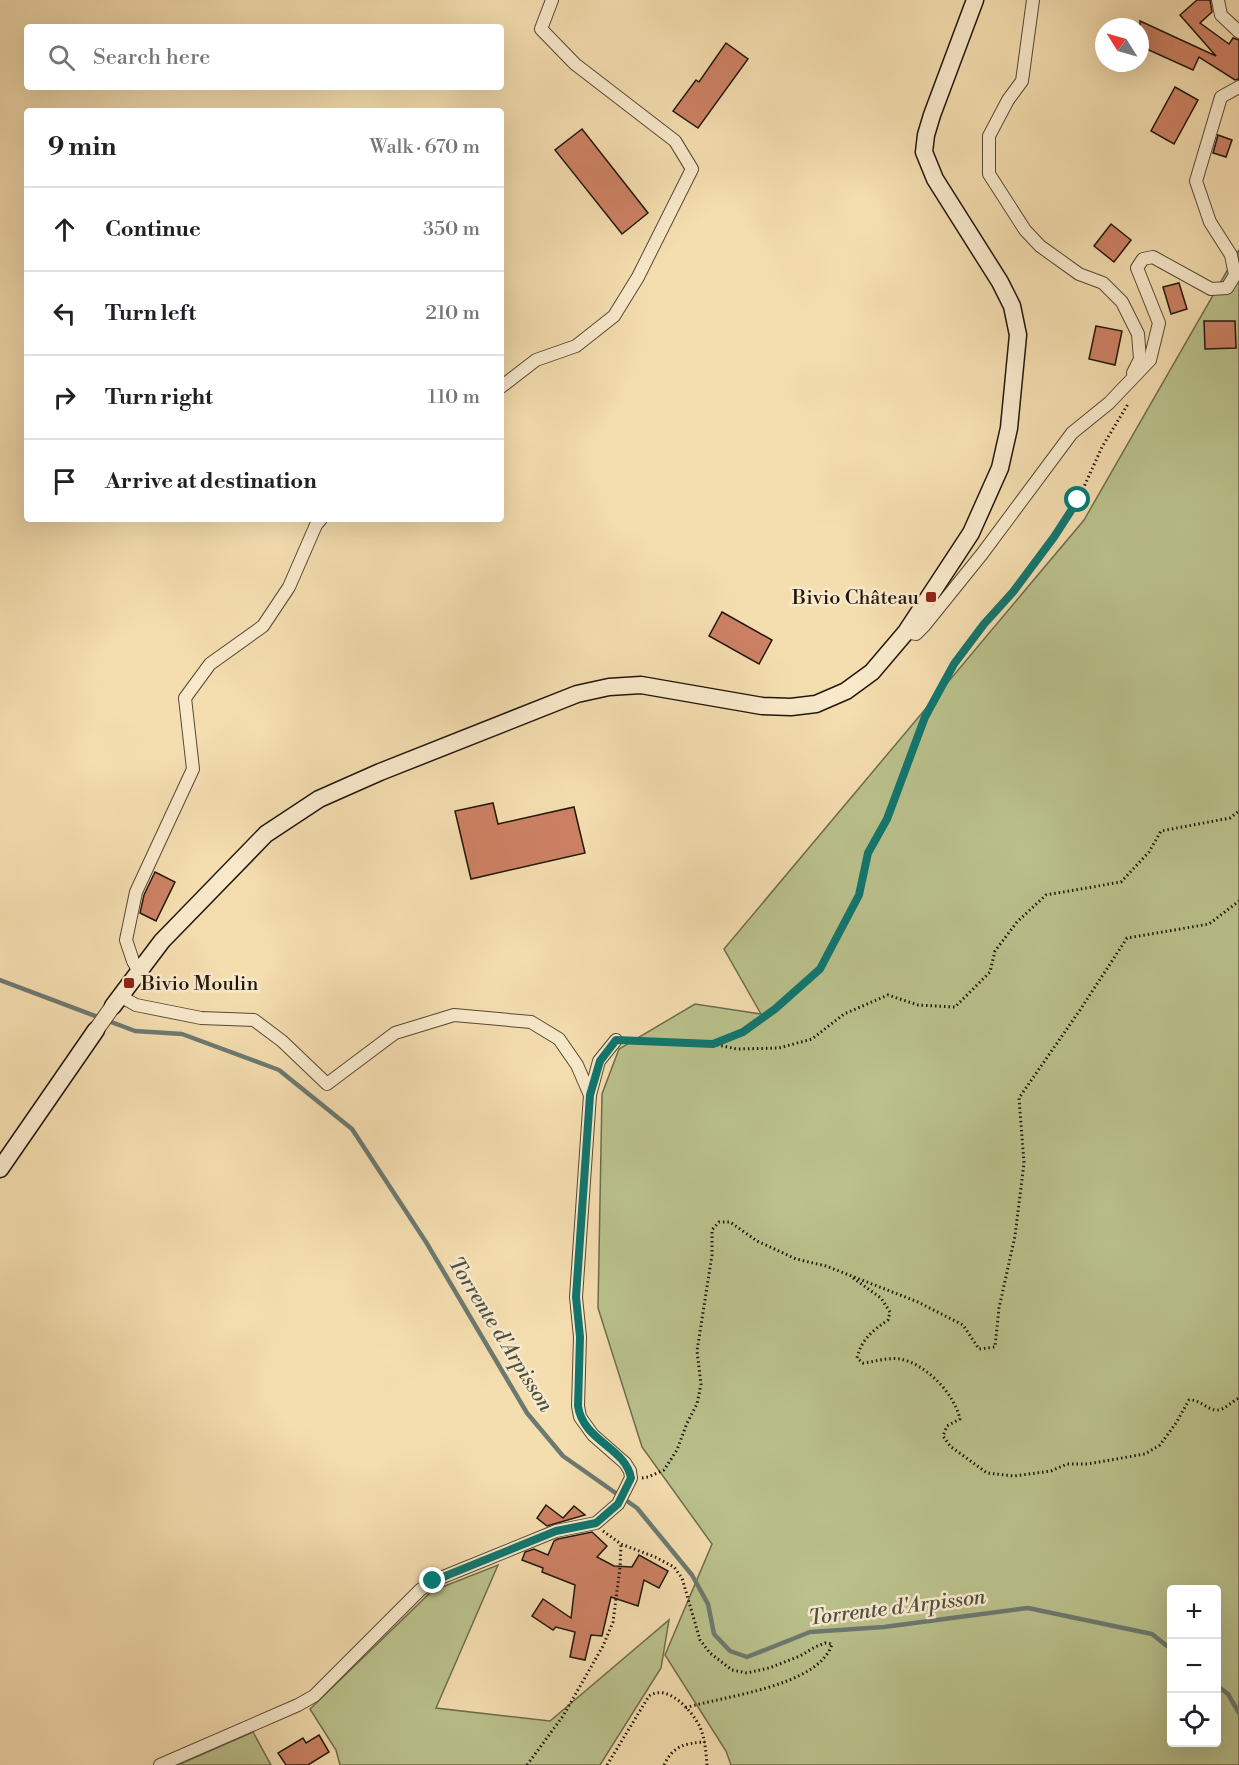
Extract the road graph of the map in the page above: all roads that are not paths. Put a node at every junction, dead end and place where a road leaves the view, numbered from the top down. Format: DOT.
graph roads {
  1 [pos="552,0"];
  2 [pos="975,0"];
  3 [pos="1033,0"];
  4 [pos="1218,0"];
  5 [pos="1239,32"];
  6 [pos="1239,87"];
  7 [pos="1129,382"];
  8 [pos="504,385"];
  9 [pos="318,522"];
  10 [pos="906,632"];
  11 [pos="138,970"];
  12 [pos="117,1001"];
  13 [pos="96,1030"];
  14 [pos="616,1040"];
  15 [pos="590,1095"];
  16 [pos="0,1169"];
  17 [pos="160,1765"];
  1 -- 8 [label="street"];
  2 -- 10 [label="main road"];
  3 -- 7 [label="street"];
  4 -- 5 [label="street"];
  6 -- 7 [label="street"];
  7 -- 10 [label="street"];
  9 -- 11 [label="street"];
  10 -- 11 [label="main road"];
  11 -- 12 [label="main road"];
  12 -- 13 [label="street"];
  12 -- 15 [label="street"];
  13 -- 16 [label="main road"];
  14 -- 15 [label="street"];
  15 -- 17 [label="street"];
}
